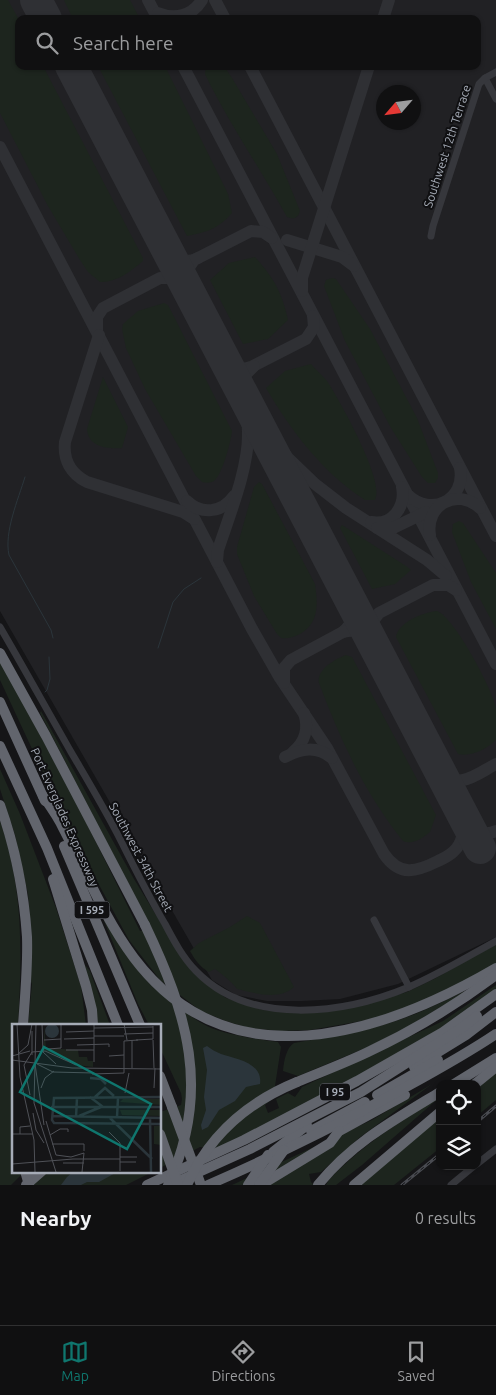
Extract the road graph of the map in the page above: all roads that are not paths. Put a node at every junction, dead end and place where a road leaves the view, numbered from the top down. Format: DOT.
graph roads {
  1 [pos="496,72"];
  2 [pos="485,78"];
  3 [pos="496,100"];
  4 [pos="431,236"];
  5 [pos="0,627"];
  6 [pos="0,653"];
  7 [pos="0,702"];
  8 [pos="0,746"];
  9 [pos="43,796"];
  10 [pos="0,805"];
  11 [pos="47,848"];
  12 [pos="374,920"];
  13 [pos="496,941"];
  14 [pos="496,968"];
  15 [pos="496,975"];
  16 [pos="409,987"];
  17 [pos="496,994"];
  18 [pos="496,1002"];
  19 [pos="496,1012"];
  20 [pos="496,1020"];
  21 [pos="23,1024"];
  22 [pos="93,1024"];
  23 [pos="118,1024"];
  24 [pos="140,1024"];
  25 [pos="496,1034"];
  26 [pos="496,1040"];
  27 [pos="496,1058"];
  28 [pos="496,1067"];
  29 [pos="161,1079"];
  30 [pos="460,1080"];
  31 [pos="480,1080"];
  32 [pos="436,1094"];
  33 [pos="436,1115"];
  34 [pos="339,1131"];
  35 [pos="161,1137"];
  36 [pos="496,1148"];
  37 [pos="481,1161"];
  38 [pos="469,1170"];
  39 [pos="25,1172"];
  40 [pos="41,1172"];
  41 [pos="28,1185"];
  42 [pos="147,1185"];
  43 [pos="169,1185"];
  44 [pos="178,1185"];
  45 [pos="187,1185"];
  46 [pos="201,1185"];
  47 [pos="208,1185"];
  48 [pos="225,1185"];
  49 [pos="248,1185"];
  50 [pos="260,1185"];
  51 [pos="318,1185"];
  52 [pos="354,1185"];
  53 [pos="451,1185"];
  1 -- 2 [label="street, Southwest 12th Terrace"];
  2 -- 3 [label="street"];
  2 -- 4 [label="street, Southwest 12th Terrace"];
  5 -- 16 [label="street, Southwest 34th Street"];
  6 -- 43 [label="highway, bridge"];
  7 -- 9 [label="highway, Port Everglades Expressway / I 595"];
  8 -- 11 [label="highway, I 595"];
  9 -- 14 [label="highway"];
  9 -- 24 [label="highway, Port Everglades Expressway / I 595"];
  10 -- 21 [label="highway"];
  11 -- 22 [label="highway"];
  11 -- 23 [label="highway, I 595"];
  12 -- 16 [label="street"];
  13 -- 16 [label="street, Southwest 34th Street"];
  15 -- 45 [label="highway, bridge"];
  17 -- 42 [label="highway, I 95"];
  18 -- 43 [label="highway"];
  19 -- 49 [label="highway, bridge"];
  20 -- 50 [label="highway, bridge"];
  25 -- 47 [label="highway"];
  26 -- 34 [label="highway"];
  27 -- 30 [label="highway"];
  28 -- 31 [label="highway"];
  29 -- 46 [label="highway, bridge"];
  32 -- 51 [label="highway"];
  33 -- 52 [label="highway"];
  34 -- 48 [label="highway"];
  34 -- 50 [label="highway"];
  35 -- 44 [label="highway, bridge"];
  36 -- 37 [label="street"];
  38 -- 53 [label="street"];
  39 -- 41 [label="highway, bridge"];
  40 -- 41 [label="highway"];
}
